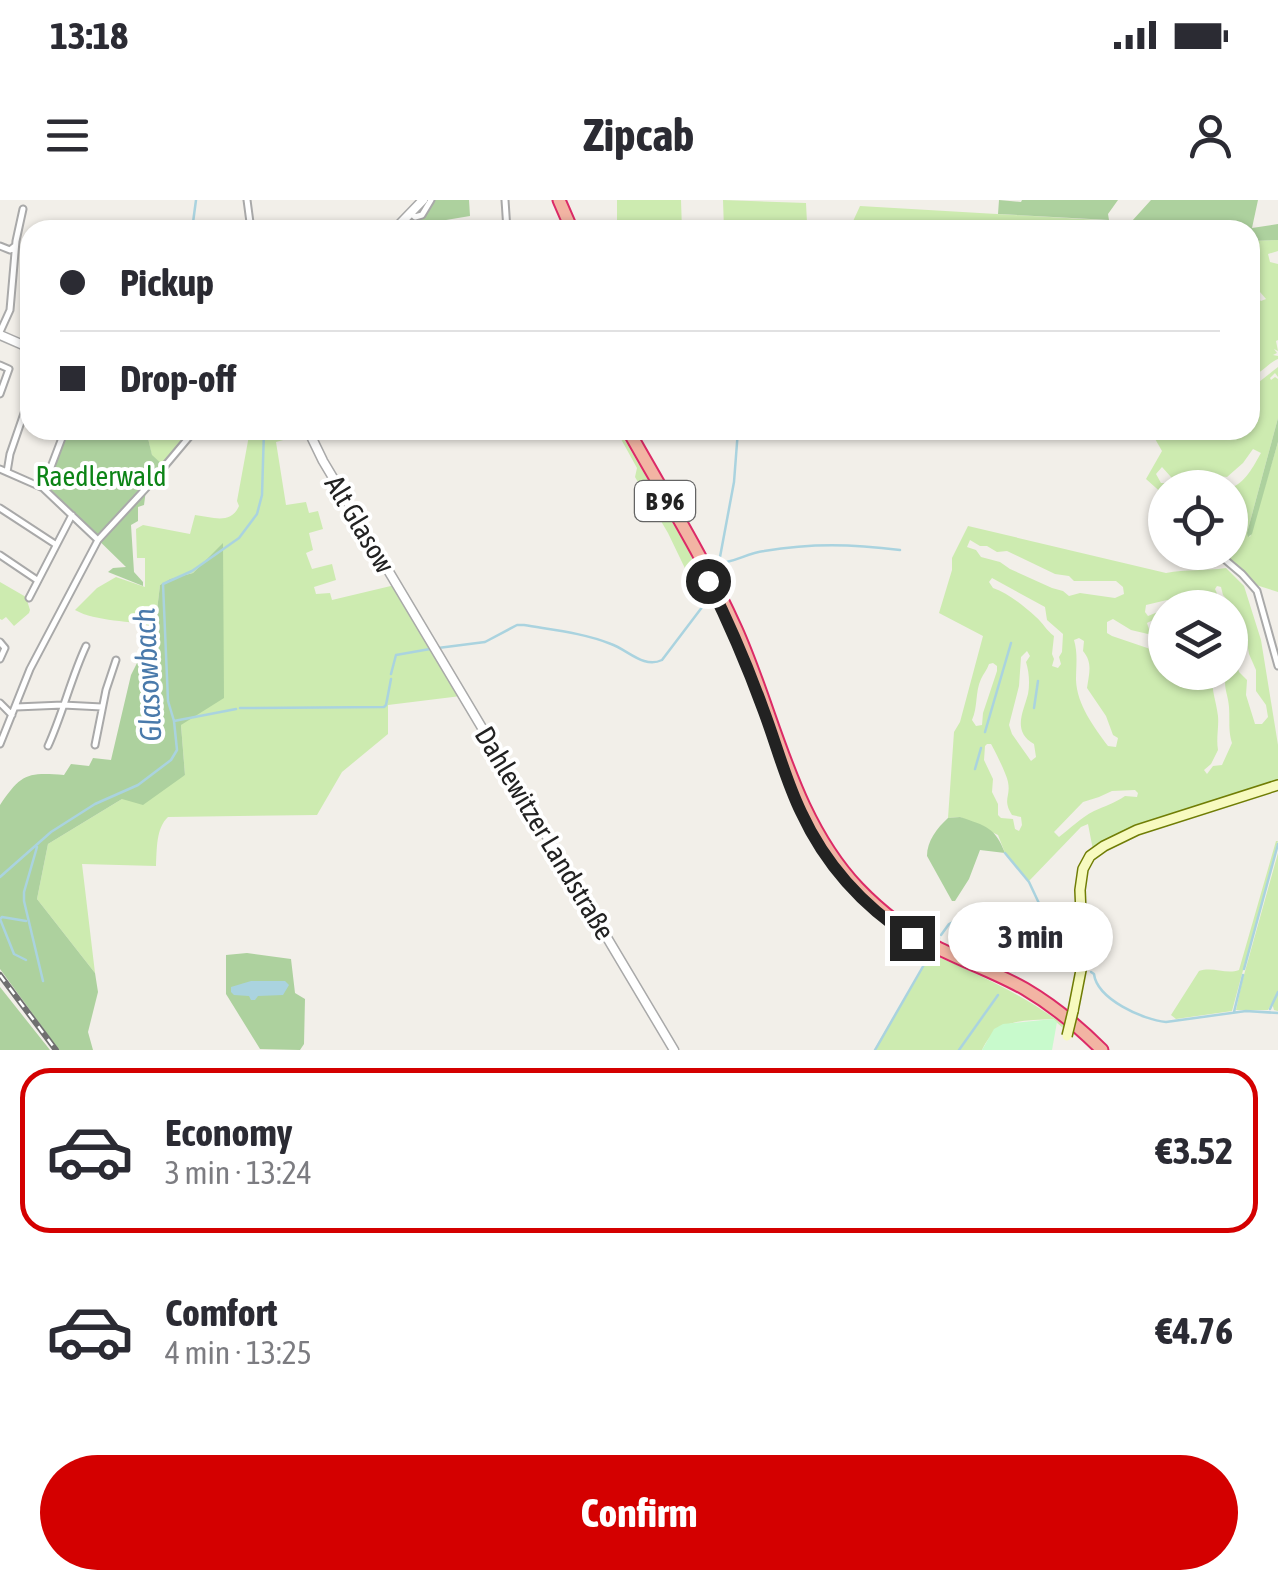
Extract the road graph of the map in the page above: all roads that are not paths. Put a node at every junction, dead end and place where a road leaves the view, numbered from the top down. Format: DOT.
graph roads {
  1 [pos="427,200"];
  2 [pos="23,210"];
  3 [pos="21,220"];
  4 [pos="404,220"];
  5 [pos="20,224"];
  6 [pos="15,246"];
  7 [pos="3,247"];
  8 [pos="14,267"];
  9 [pos="0,335"];
  10 [pos="0,366"];
  11 [pos="0,394"];
  12 [pos="20,430"];
  13 [pos="61,440"];
  14 [pos="187,440"];
  15 [pos="313,440"];
  16 [pos="631,440"];
  17 [pos="4,470"];
  18 [pos="43,488"];
  19 [pos="0,508"];
  20 [pos="72,514"];
  21 [pos="98,540"];
  22 [pos="56,544"];
  23 [pos="0,555"];
  24 [pos="1237,570"];
  25 [pos="37,580"];
  26 [pos="29,598"];
  27 [pos="415,616"];
  28 [pos="3,645"];
  29 [pos="86,646"];
  30 [pos="0,659"];
  31 [pos="116,660"];
  32 [pos="1278,666"];
  33 [pos="0,703"];
  34 [pos="63,705"];
  35 [pos="102,706"];
  36 [pos="16,707"];
  37 [pos="13,715"];
  38 [pos="0,744"];
  39 [pos="95,745"];
  40 [pos="48,746"];
  41 [pos="1278,785"];
  42 [pos="674,1050"];
  43 [pos="1064,1050"];
  44 [pos="1098,1050"];
  1 -- 4 [label="street"];
  2 -- 3 [label="street"];
  5 -- 6 [label="street"];
  6 -- 7 [label="street"];
  6 -- 8 [label="street"];
  7 -- 8 [label="street"];
  8 -- 9 [label="street"];
  10 -- 11 [label="street"];
  12 -- 17 [label="street"];
  13 -- 18 [label="street"];
  14 -- 21 [label="street"];
  15 -- 27 [label="street, Alt Glasow"];
  16 -- 44 [label="highway, B 96"];
  17 -- 18 [label="street"];
  18 -- 20 [label="street"];
  19 -- 22 [label="street"];
  20 -- 21 [label="street"];
  20 -- 22 [label="street"];
  21 -- 36 [label="street"];
  22 -- 25 [label="street"];
  23 -- 25 [label="street"];
  24 -- 32 [label="street"];
  25 -- 26 [label="street"];
  27 -- 42 [label="street, Dahlewitzer Landstraße"];
  28 -- 30 [label="street"];
  29 -- 34 [label="street"];
  31 -- 35 [label="street"];
  33 -- 37 [label="street"];
  34 -- 35 [label="street"];
  34 -- 36 [label="street"];
  34 -- 40 [label="street"];
  35 -- 39 [label="street"];
  36 -- 37 [label="street"];
  37 -- 38 [label="street"];
  41 -- 43 [label="main road, bridge"];
}
